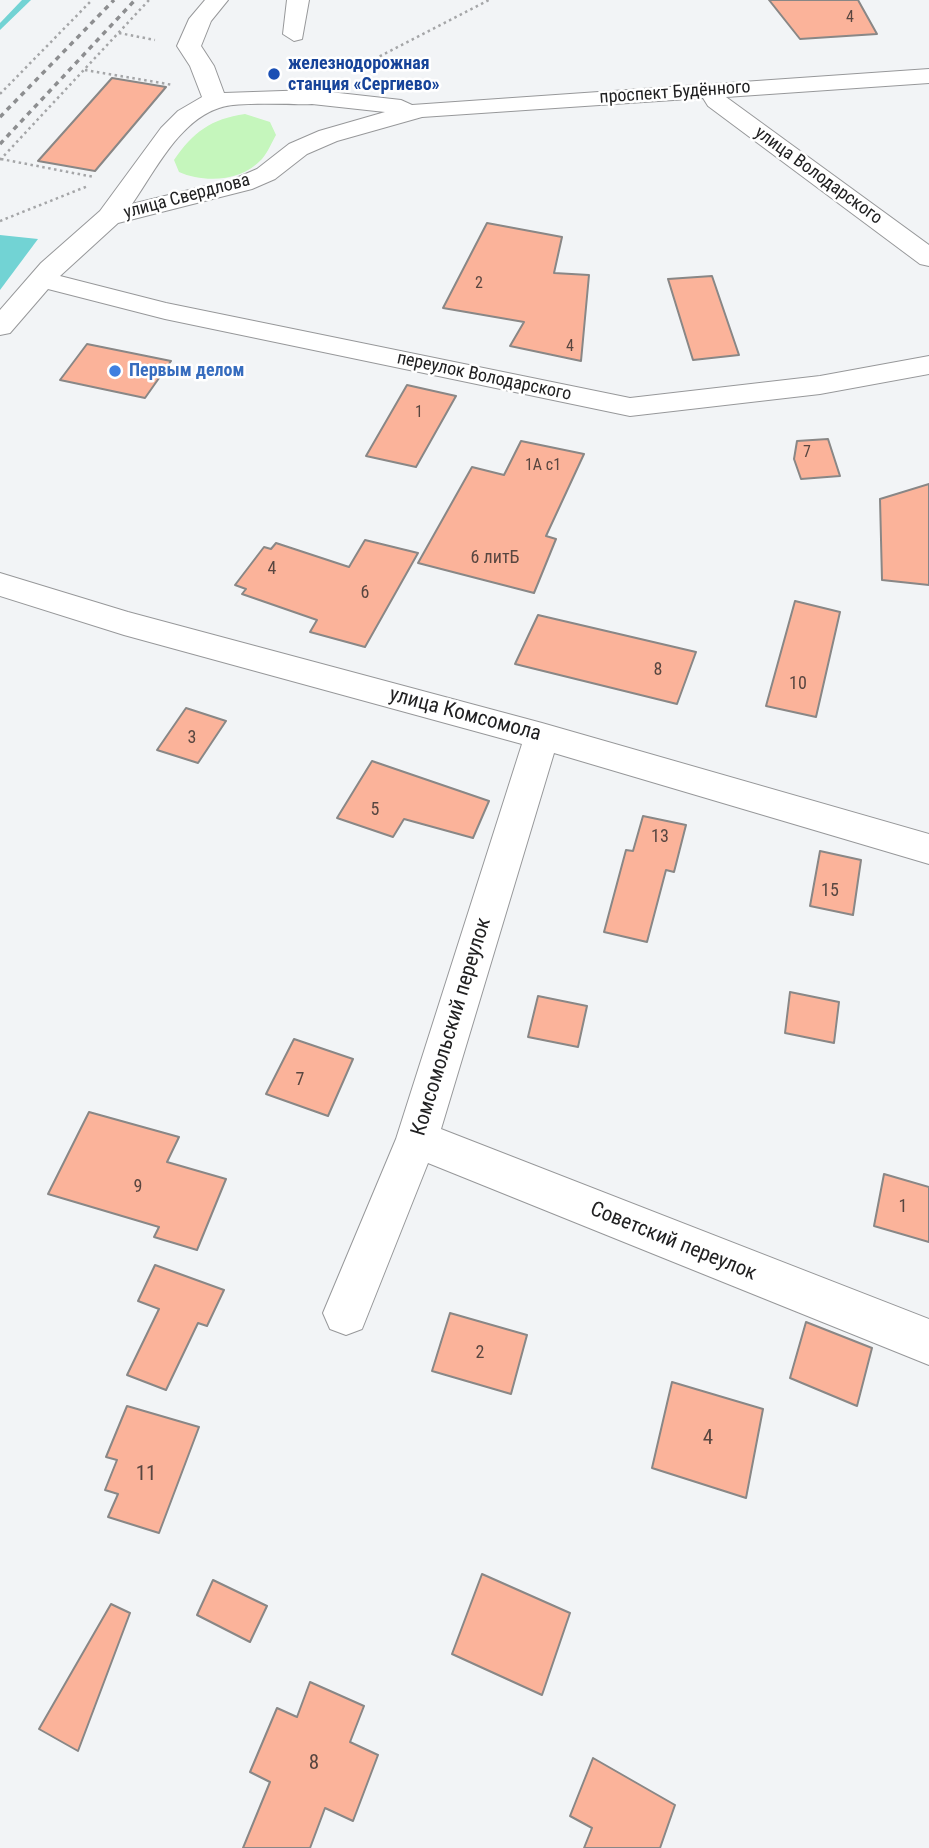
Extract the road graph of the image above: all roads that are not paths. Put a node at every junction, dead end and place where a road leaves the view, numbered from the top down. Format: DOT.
graph roads {
  1 [pos="217,0"];
  2 [pos="298,0"];
  3 [pos="294,34"];
  4 [pos="929,76"];
  5 [pos="711,91"];
  6 [pos="270,96"];
  7 [pos="215,100"];
  8 [pos="421,110"];
  9 [pos="298,149"];
  10 [pos="150,158"];
  11 [pos="206,191"];
  12 [pos="109,217"];
  13 [pos="929,258"];
  14 [pos="44,280"];
  15 [pos="0,327"];
  16 [pos="929,365"];
  17 [pos="0,584"];
  18 [pos="541,736"];
  19 [pos="929,849"];
  20 [pos="417,1139"];
  21 [pos="346,1313"];
  22 [pos="929,1342"];
  1 -- 7 [label="street"];
  2 -- 3 [label="street"];
  4 -- 5 [label="street, проспект Будённого"];
  5 -- 8 [label="street, проспект Будённого"];
  5 -- 13 [label="street, улица Володарского"];
  6 -- 7 [label="street, проспект Будённого"];
  6 -- 8 [label="street, проспект Будённого"];
  6 -- 9 [label="street"];
  7 -- 10 [label="street, улица Свердлова"];
  8 -- 9 [label="street, проспект Будённого"];
  9 -- 11 [label="street, улица Свердлова"];
  10 -- 11 [label="street"];
  10 -- 12 [label="street, улица Свердлова"];
  11 -- 12 [label="street, улица Свердлова"];
  12 -- 14 [label="street, улица Свердлова"];
  14 -- 15 [label="street, улица Свердлова"];
  14 -- 16 [label="street, переулок Володарского"];
  17 -- 18 [label="street, улица Комсомола"];
  18 -- 19 [label="street, улица Комсомола"];
  18 -- 20 [label="street, Комсомольский переулок"];
  20 -- 21 [label="street, Комсомольский переулок"];
  20 -- 22 [label="street, Советский переулок"];
}
